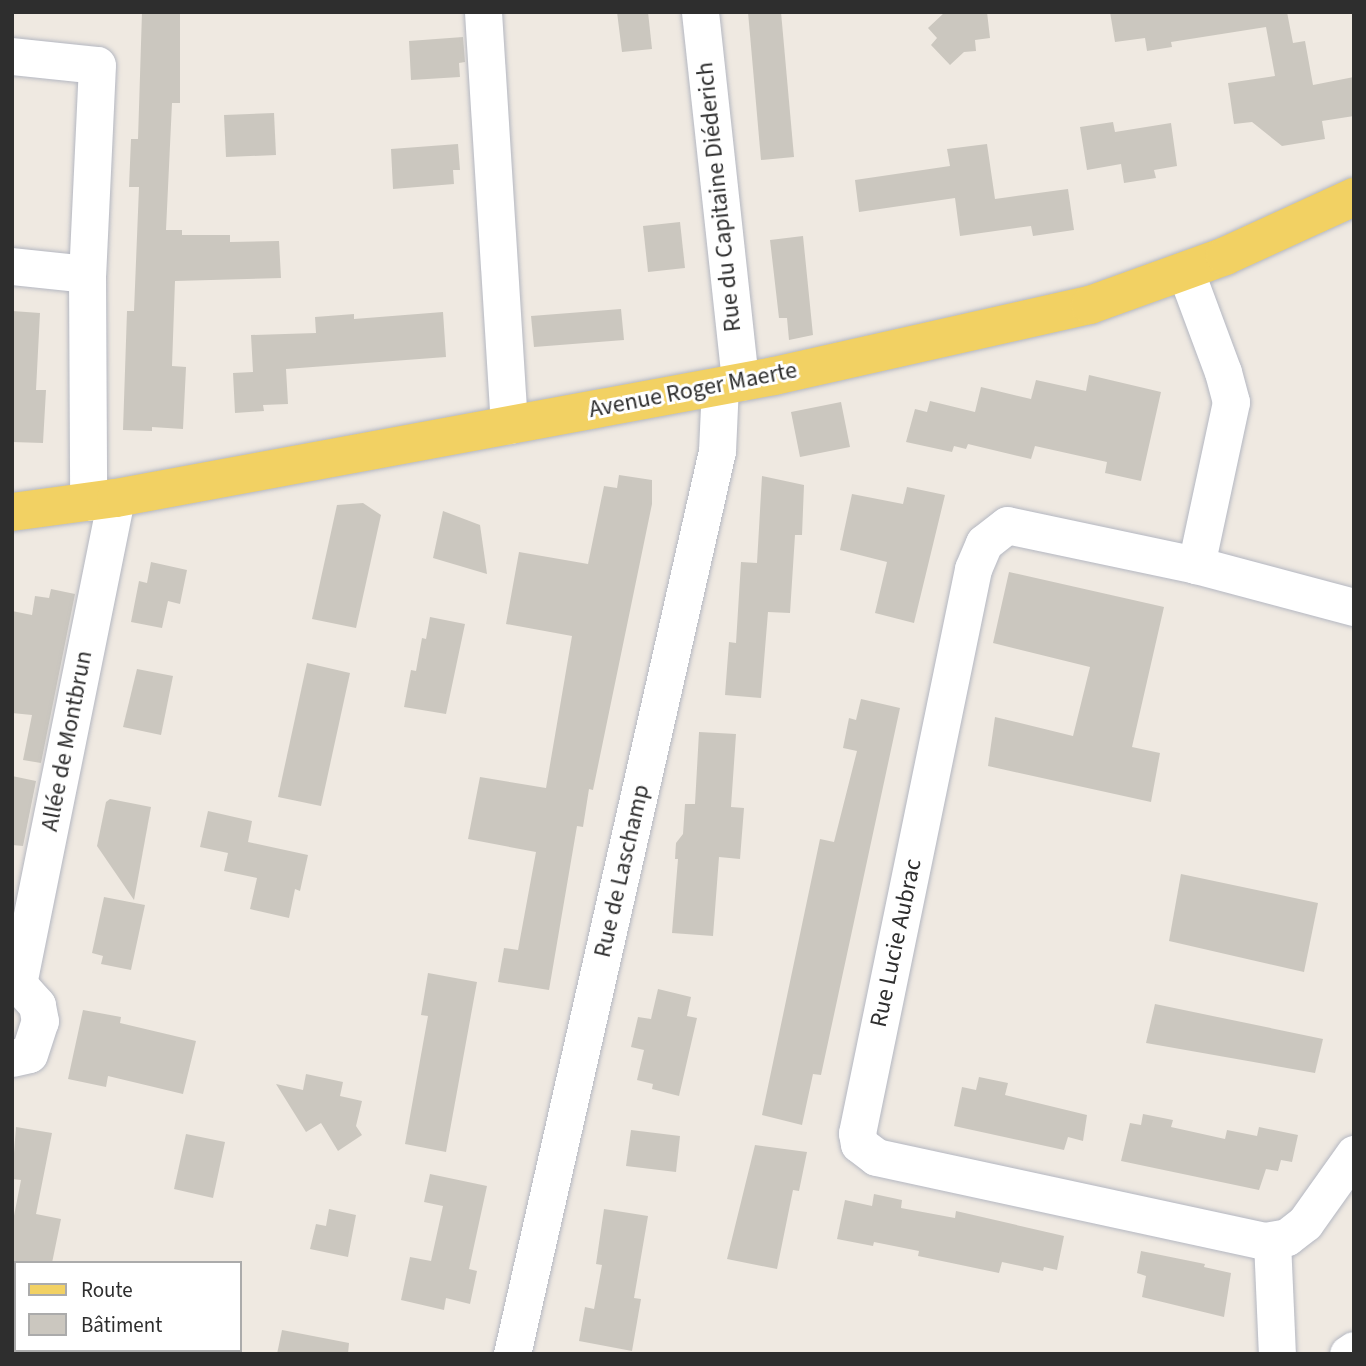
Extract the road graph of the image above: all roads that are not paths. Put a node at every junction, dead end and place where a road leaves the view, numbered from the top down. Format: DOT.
graph roads {
  1 [pos="483,12"];
  2 [pos="700,12"];
  3 [pos="12,56"];
  4 [pos="1354,197"];
  5 [pos="12,266"];
  6 [pos="1185,270"];
  7 [pos="87,274"];
  8 [pos="730,384"];
  9 [pos="509,425"];
  10 [pos="102,500"];
  11 [pos="12,512"];
  12 [pos="1196,565"];
  13 [pos="1354,607"];
  14 [pos="15,986"];
  15 [pos="12,1058"];
  16 [pos="1354,1154"];
  17 [pos="1272,1241"];
  18 [pos="1354,1350"];
  19 [pos="512,1354"];
  20 [pos="1278,1354"];
  21 [pos="1348,1354"];
  1 -- 9 [label="street"];
  2 -- 8 [label="street, Rue du Capitaine Diéderich"];
  3 -- 7 [label="street, Allée de Montbrun"];
  4 -- 6 [label="main road, Avenue Roger Maerte"];
  5 -- 7 [label="street"];
  6 -- 8 [label="main road, Avenue Roger Maerte"];
  6 -- 12 [label="street"];
  7 -- 10 [label="street, Allée de Montbrun"];
  8 -- 9 [label="main road, Avenue Roger Maerte"];
  8 -- 19 [label="street, Rue de Laschamp"];
  9 -- 10 [label="main road, Avenue Roger Maerte"];
  10 -- 11 [label="main road, Avenue Roger Maerte"];
  10 -- 14 [label="street, Allée de Montbrun"];
  12 -- 13 [label="street, Rue Lucie Aubrac"];
  12 -- 17 [label="street, Rue Lucie Aubrac"];
  14 -- 15 [label="street, Allée de Montbrun"];
  16 -- 17 [label="street"];
  17 -- 20 [label="street"];
  18 -- 21 [label="street"];
}
